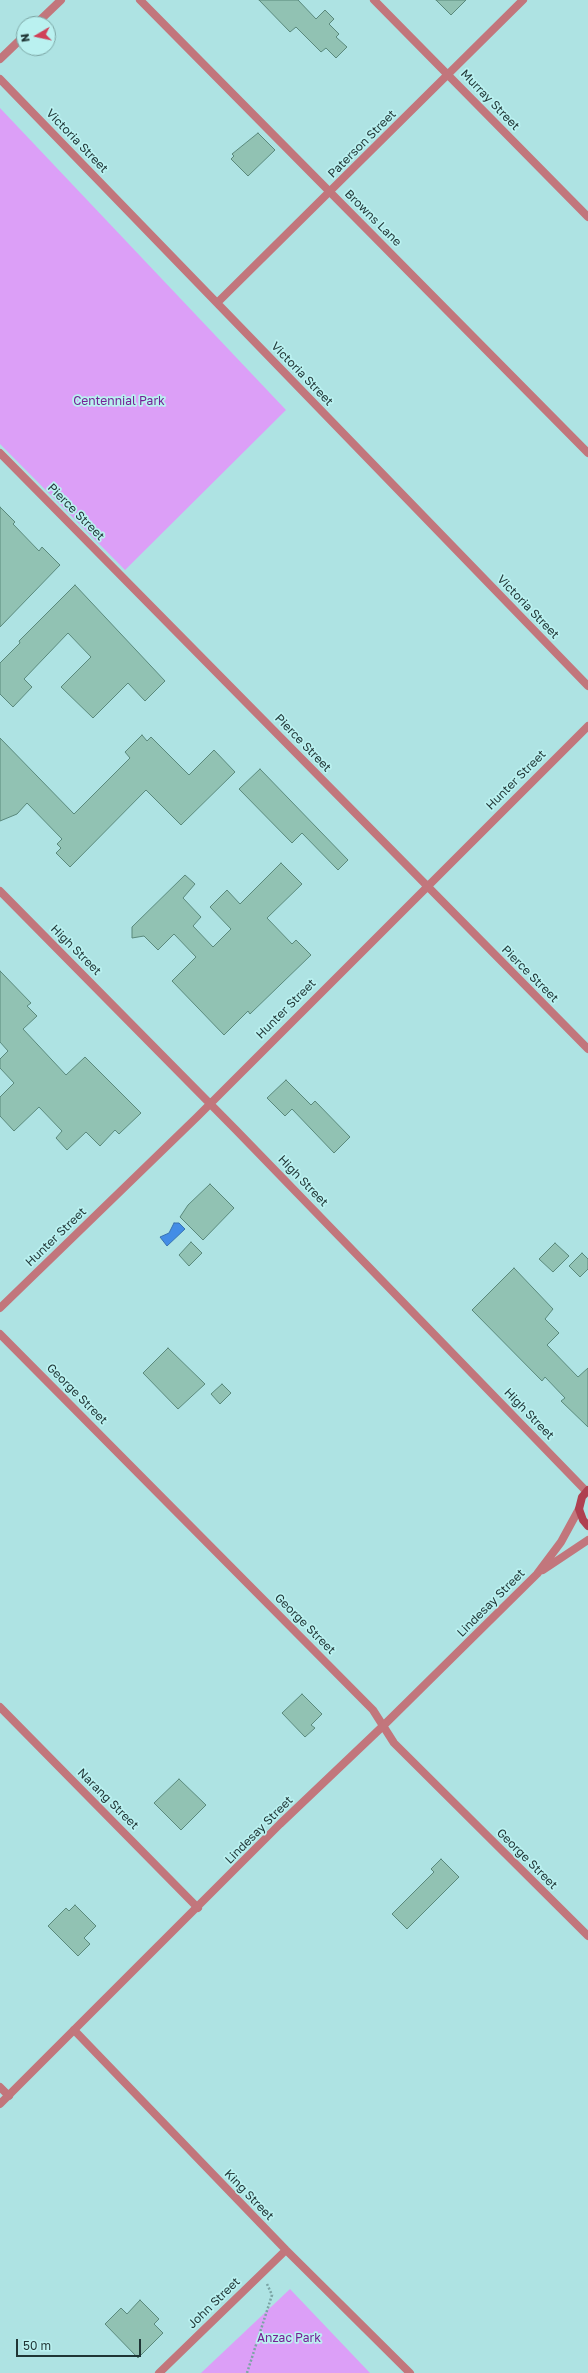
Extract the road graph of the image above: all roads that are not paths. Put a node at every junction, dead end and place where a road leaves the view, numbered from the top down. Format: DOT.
graph roads {
  1 [pos="61,0"];
  2 [pos="140,0"];
  3 [pos="374,0"];
  4 [pos="523,0"];
  5 [pos="44,16"];
  6 [pos="16,44"];
  7 [pos="0,59"];
  8 [pos="449,76"];
  9 [pos="0,79"];
  10 [pos="331,192"];
  11 [pos="588,217"];
  12 [pos="217,303"];
  13 [pos="0,453"];
  14 [pos="588,453"];
  15 [pos="588,686"];
  16 [pos="588,726"];
  17 [pos="426,886"];
  18 [pos="0,891"];
  19 [pos="588,1050"];
  20 [pos="210,1103"];
  21 [pos="0,1308"];
  22 [pos="0,1334"];
  23 [pos="587,1490"];
  24 [pos="579,1509"];
  25 [pos="588,1526"];
  26 [pos="588,1540"];
  27 [pos="537,1574"];
  28 [pos="0,1707"];
  29 [pos="383,1726"];
  30 [pos="198,1908"];
  31 [pos="588,1936"];
  32 [pos="74,2030"];
  33 [pos="0,2087"];
  34 [pos="9,2096"];
  35 [pos="0,2104"];
  36 [pos="286,2250"];
  37 [pos="159,2373"];
  38 [pos="410,2373"];
  1 -- 5 [label="street"];
  2 -- 10 [label="street, Browns Lane"];
  3 -- 8 [label="street, Murray Street"];
  4 -- 8 [label="street, Paterson Street"];
  6 -- 7 [label="street"];
  8 -- 10 [label="street, Paterson Street"];
  8 -- 11 [label="street, Murray Street"];
  9 -- 12 [label="street, Victoria Street"];
  10 -- 12 [label="street, Paterson Street"];
  10 -- 14 [label="street, Browns Lane"];
  12 -- 15 [label="street, Victoria Street"];
  13 -- 17 [label="street, Pierce Street"];
  16 -- 17 [label="street, Hunter Street"];
  17 -- 19 [label="street, Pierce Street"];
  17 -- 20 [label="street, Hunter Street"];
  18 -- 20 [label="street, High Street"];
  20 -- 21 [label="street, Hunter Street"];
  20 -- 23 [label="street, High Street"];
  22 -- 29 [label="street, George Street"];
  23 -- 24 [label="main road"];
  24 -- 25 [label="main road"];
  24 -- 27 [label="street, Lindesay Street"];
  26 -- 27 [label="street, Lindesay Street"];
  27 -- 29 [label="street, Lindesay Street"];
  28 -- 30 [label="street, Narang Street"];
  29 -- 30 [label="street, Lindesay Street"];
  29 -- 31 [label="street, George Street"];
  30 -- 32 [label="street, Lindesay Street"];
  32 -- 34 [label="street, Lindesay Street"];
  32 -- 36 [label="street, King Street"];
  33 -- 34 [label="street"];
  34 -- 35 [label="street, Lindesay Street"];
  36 -- 37 [label="street, John Street"];
  36 -- 38 [label="street, King Street"];
}
